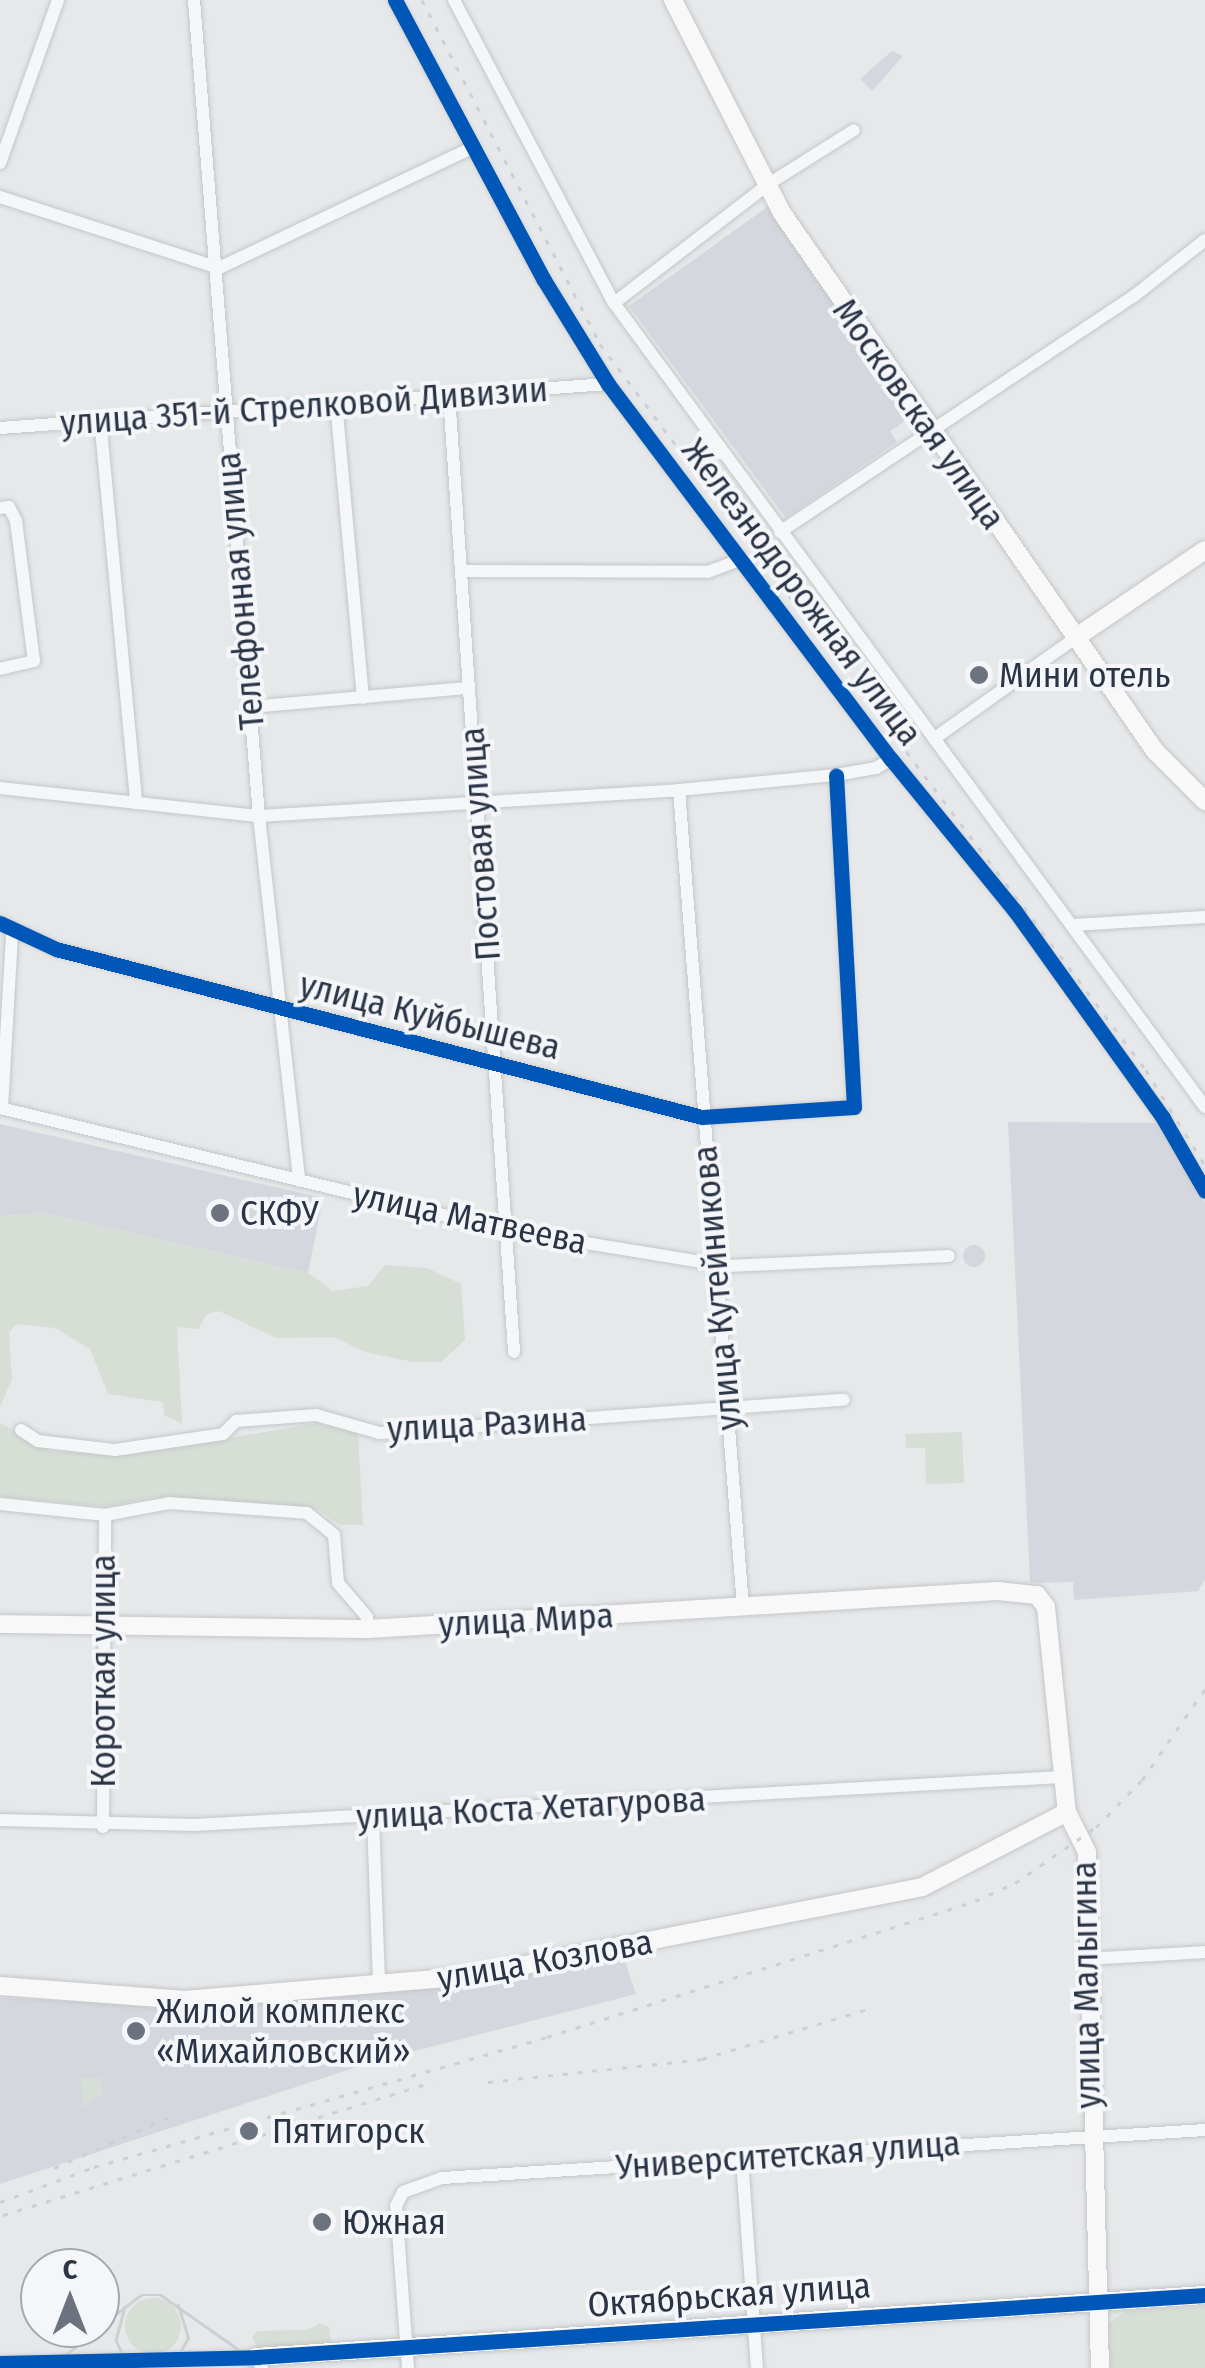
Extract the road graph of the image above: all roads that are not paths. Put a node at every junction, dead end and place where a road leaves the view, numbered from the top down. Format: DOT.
graph roads {
  1 [pos="58,0"];
  2 [pos="194,0"];
  3 [pos="396,0"];
  4 [pos="454,0"];
  5 [pos="673,0"];
  6 [pos="854,130"];
  7 [pos="474,147"];
  8 [pos="0,163"];
  9 [pos="770,183"];
  10 [pos="0,197"];
  11 [pos="1205,240"];
  12 [pos="220,268"];
  13 [pos="614,303"];
  14 [pos="608,384"];
  15 [pos="449,395"];
  16 [pos="336,402"];
  17 [pos="225,410"];
  18 [pos="100,419"];
  19 [pos="0,428"];
  20 [pos="930,431"];
  21 [pos="0,508"];
  22 [pos="780,532"];
  23 [pos="1205,550"];
  24 [pos="740,560"];
  25 [pos="461,572"];
  26 [pos="1075,638"];
  27 [pos="0,669"];
  28 [pos="468,688"];
  29 [pos="364,698"];
  30 [pos="250,706"];
  31 [pos="935,738"];
  32 [pos="890,759"];
  33 [pos="836,775"];
  34 [pos="0,788"];
  35 [pos="680,790"];
  36 [pos="1205,802"];
  37 [pos="136,803"];
  38 [pos="478,806"];
  39 [pos="259,816"];
  40 [pos="1205,917"];
  41 [pos="1074,925"];
  42 [pos="6,927"];
  43 [pos="281,1009"];
  44 [pos="497,1063"];
  45 [pos="1205,1107"];
  46 [pos="1,1108"];
  47 [pos="702,1117"];
  48 [pos="299,1181"];
  49 [pos="1205,1191"];
  50 [pos="506,1230"];
  51 [pos="949,1256"];
  52 [pos="715,1263"];
  53 [pos="514,1352"];
  54 [pos="844,1400"];
  55 [pos="728,1410"];
  56 [pos="21,1430"];
  57 [pos="0,1504"];
  58 [pos="104,1514"];
  59 [pos="1046,1606"];
  60 [pos="743,1607"];
  61 [pos="0,1624"];
  62 [pos="101,1626"];
  63 [pos="368,1629"];
  64 [pos="1062,1776"];
  65 [pos="1067,1812"];
  66 [pos="373,1818"];
  67 [pos="0,1820"];
  68 [pos="103,1826"];
  69 [pos="1205,1952"];
  70 [pos="1087,1958"];
  71 [pos="0,1986"];
  72 [pos="380,1986"];
  73 [pos="1205,2130"];
  74 [pos="1089,2136"];
  75 [pos="742,2158"];
  76 [pos="1205,2296"];
  77 [pos="1096,2303"];
  78 [pos="753,2324"];
  79 [pos="407,2346"];
  80 [pos="0,2363"];
  81 [pos="259,2363"];
  82 [pos="408,2368"];
  83 [pos="757,2368"];
  84 [pos="1100,2368"];
  1 -- 8 [label="street"];
  2 -- 12 [label="street, Телефонная улица"];
  3 -- 7 [label="street, Железнодорожная улица"];
  4 -- 13 [label="street, Железнодорожная улица"];
  5 -- 9 [label="street, Московская улица"];
  6 -- 9 [label="street"];
  7 -- 12 [label="street"];
  7 -- 14 [label="street, Железнодорожная улица"];
  9 -- 13 [label="street"];
  9 -- 20 [label="street, Московская улица"];
  10 -- 12 [label="street"];
  11 -- 20 [label="street"];
  12 -- 17 [label="street, Телефонная улица"];
  13 -- 22 [label="street, Железнодорожная улица"];
  14 -- 15 [label="street, улица 351-й Стрелковой Дивизии"];
  14 -- 24 [label="street, Железнодорожная улица"];
  15 -- 16 [label="street, улица 351-й Стрелковой Дивизии"];
  15 -- 25 [label="street, Постовая улица"];
  16 -- 17 [label="street, улица 351-й Стрелковой Дивизии"];
  16 -- 29 [label="street"];
  17 -- 18 [label="street, улица 351-й Стрелковой Дивизии"];
  17 -- 30 [label="street, Телефонная улица"];
  18 -- 19 [label="street, улица 351-й Стрелковой Дивизии"];
  18 -- 37 [label="street"];
  20 -- 22 [label="street"];
  20 -- 26 [label="street, Московская улица"];
  21 -- 27 [label="street"];
  22 -- 31 [label="street, Железнодорожная улица"];
  23 -- 26 [label="street"];
  24 -- 25 [label="street"];
  24 -- 32 [label="street, Железнодорожная улица"];
  25 -- 28 [label="street, Постовая улица"];
  26 -- 31 [label="street"];
  26 -- 36 [label="street, Московская улица"];
  28 -- 29 [label="street"];
  28 -- 38 [label="street, Постовая улица"];
  29 -- 30 [label="street"];
  30 -- 39 [label="street, Телефонная улица"];
  31 -- 41 [label="street, Железнодорожная улица"];
  32 -- 33 [label="street"];
  32 -- 49 [label="street, Железнодорожная улица"];
  33 -- 35 [label="street"];
  33 -- 47 [label="street, улица Куйбышева"];
  34 -- 37 [label="street"];
  35 -- 38 [label="street"];
  35 -- 47 [label="street, улица Кутейникова"];
  37 -- 39 [label="street"];
  38 -- 39 [label="street"];
  38 -- 44 [label="street, Постовая улица"];
  39 -- 43 [label="street, Телефонная улица"];
  40 -- 41 [label="street"];
  41 -- 45 [label="street, Железнодорожная улица"];
  42 -- 43 [label="street, улица Куйбышева"];
  42 -- 46 [label="street"];
  43 -- 44 [label="street, улица Куйбышева"];
  43 -- 48 [label="street, Телефонная улица"];
  44 -- 47 [label="street, улица Куйбышева"];
  44 -- 50 [label="street, Постовая улица"];
  46 -- 48 [label="street, улица Матвеева"];
  47 -- 52 [label="street, улица Кутейникова"];
  48 -- 50 [label="street, улица Матвеева"];
  50 -- 52 [label="street, улица Матвеева"];
  50 -- 53 [label="street, Постовая улица"];
  51 -- 52 [label="street, улица Матвеева"];
  52 -- 55 [label="street, улица Кутейникова"];
  54 -- 55 [label="street, улица Разина"];
  55 -- 56 [label="street, улица Разина"];
  55 -- 60 [label="street, улица Кутейникова"];
  57 -- 58 [label="street"];
  58 -- 62 [label="street, Короткая улица"];
  58 -- 63 [label="street"];
  59 -- 60 [label="street, улица Мира"];
  59 -- 64 [label="street, улица Малыгина"];
  60 -- 63 [label="street, улица Мира"];
  61 -- 62 [label="street, улица Мира"];
  62 -- 63 [label="street, улица Мира"];
  62 -- 68 [label="street, Короткая улица"];
  64 -- 65 [label="street, улица Малыгина"];
  64 -- 66 [label="street, улица Коста Хетагурова"];
  65 -- 70 [label="street, улица Малыгина"];
  65 -- 72 [label="street, улица Козлова"];
  66 -- 68 [label="street, улица Коста Хетагурова"];
  66 -- 72 [label="street"];
  67 -- 68 [label="street, улица Коста Хетагурова"];
  69 -- 70 [label="street"];
  70 -- 74 [label="street, улица Малыгина"];
  71 -- 72 [label="street, улица Козлова"];
  73 -- 74 [label="street, Университетская улица"];
  74 -- 75 [label="street, Университетская улица"];
  74 -- 77 [label="street, улица Малыгина"];
  75 -- 78 [label="street"];
  75 -- 79 [label="street, Университетская улица"];
  76 -- 77 [label="street, Октябрьская улица"];
  77 -- 78 [label="street, Октябрьская улица"];
  77 -- 84 [label="street, улица Малыгина"];
  78 -- 79 [label="street, Октябрьская улица"];
  78 -- 83 [label="street"];
  79 -- 81 [label="street, Октябрьская улица"];
  79 -- 82 [label="street"];
  80 -- 81 [label="street"];
}
